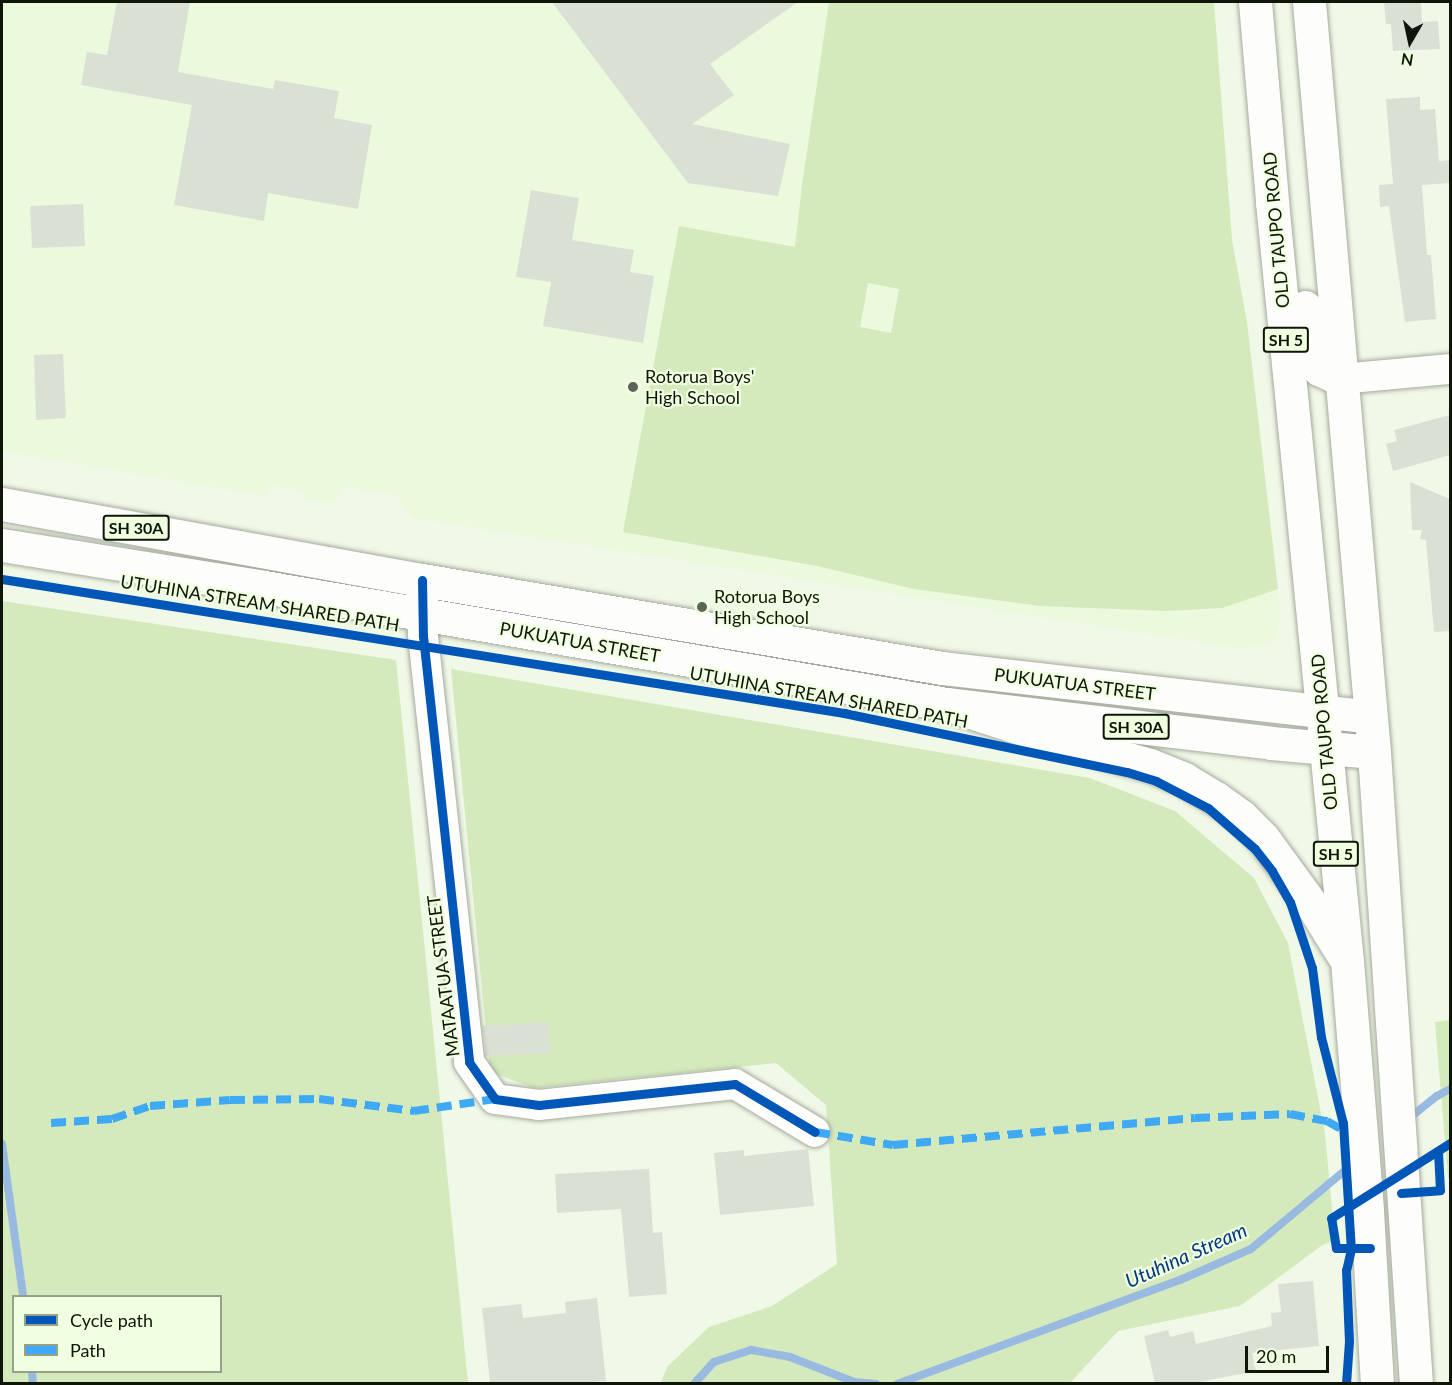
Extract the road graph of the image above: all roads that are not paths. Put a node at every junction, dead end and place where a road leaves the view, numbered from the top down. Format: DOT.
graph roads {
  1 [pos="1256,2"];
  2 [pos="1309,2"];
  3 [pos="1265,117"];
  4 [pos="1450,369"];
  5 [pos="1340,379"];
  6 [pos="2,504"];
  7 [pos="2,545"];
  8 [pos="422,580"];
  9 [pos="422,615"];
  10 [pos="946,704"];
  11 [pos="1323,712"];
  12 [pos="1370,717"];
  13 [pos="1326,747"];
  14 [pos="1374,752"];
  15 [pos="1347,961"];
  16 [pos="815,1132"];
  17 [pos="1377,1383"];
  18 [pos="1416,1383"];
  1 -- 3 [label="main road, OLD TAUPO ROAD / SH 5"];
  2 -- 5 [label="main road, SH 5"];
  3 -- 5 [label="main road, OLD TAUPO ROAD / SH 5"];
  3 -- 11 [label="main road, OLD TAUPO ROAD / SH 5"];
  4 -- 5 [label="street"];
  5 -- 12 [label="main road, SH 5"];
  6 -- 8 [label="main road, PUKUATUA STREET / SH 30A"];
  7 -- 9 [label="main road, PUKUATUA STREET / SH 30A"];
  8 -- 9 [label="street, MATAATUA STREET"];
  8 -- 11 [label="main road, PUKUATUA STREET / SH 30A"];
  9 -- 10 [label="main road, PUKUATUA STREET / SH 30A"];
  9 -- 16 [label="street, MATAATUA STREET"];
  10 -- 13 [label="main road, PUKUATUA STREET / SH 30A"];
  10 -- 15 [label="main road"];
  11 -- 12 [label="main road, PUKUATUA STREET / SH 30A"];
  11 -- 13 [label="main road, OLD TAUPO ROAD / SH 5"];
  12 -- 14 [label="main road, SH 5"];
  13 -- 14 [label="main road, PUKUATUA STREET / SH 30A"];
  13 -- 15 [label="main road, OLD TAUPO ROAD / SH 5"];
  14 -- 18 [label="main road, SH 5"];
  15 -- 17 [label="main road, OLD TAUPO ROAD / SH 5"];
}
